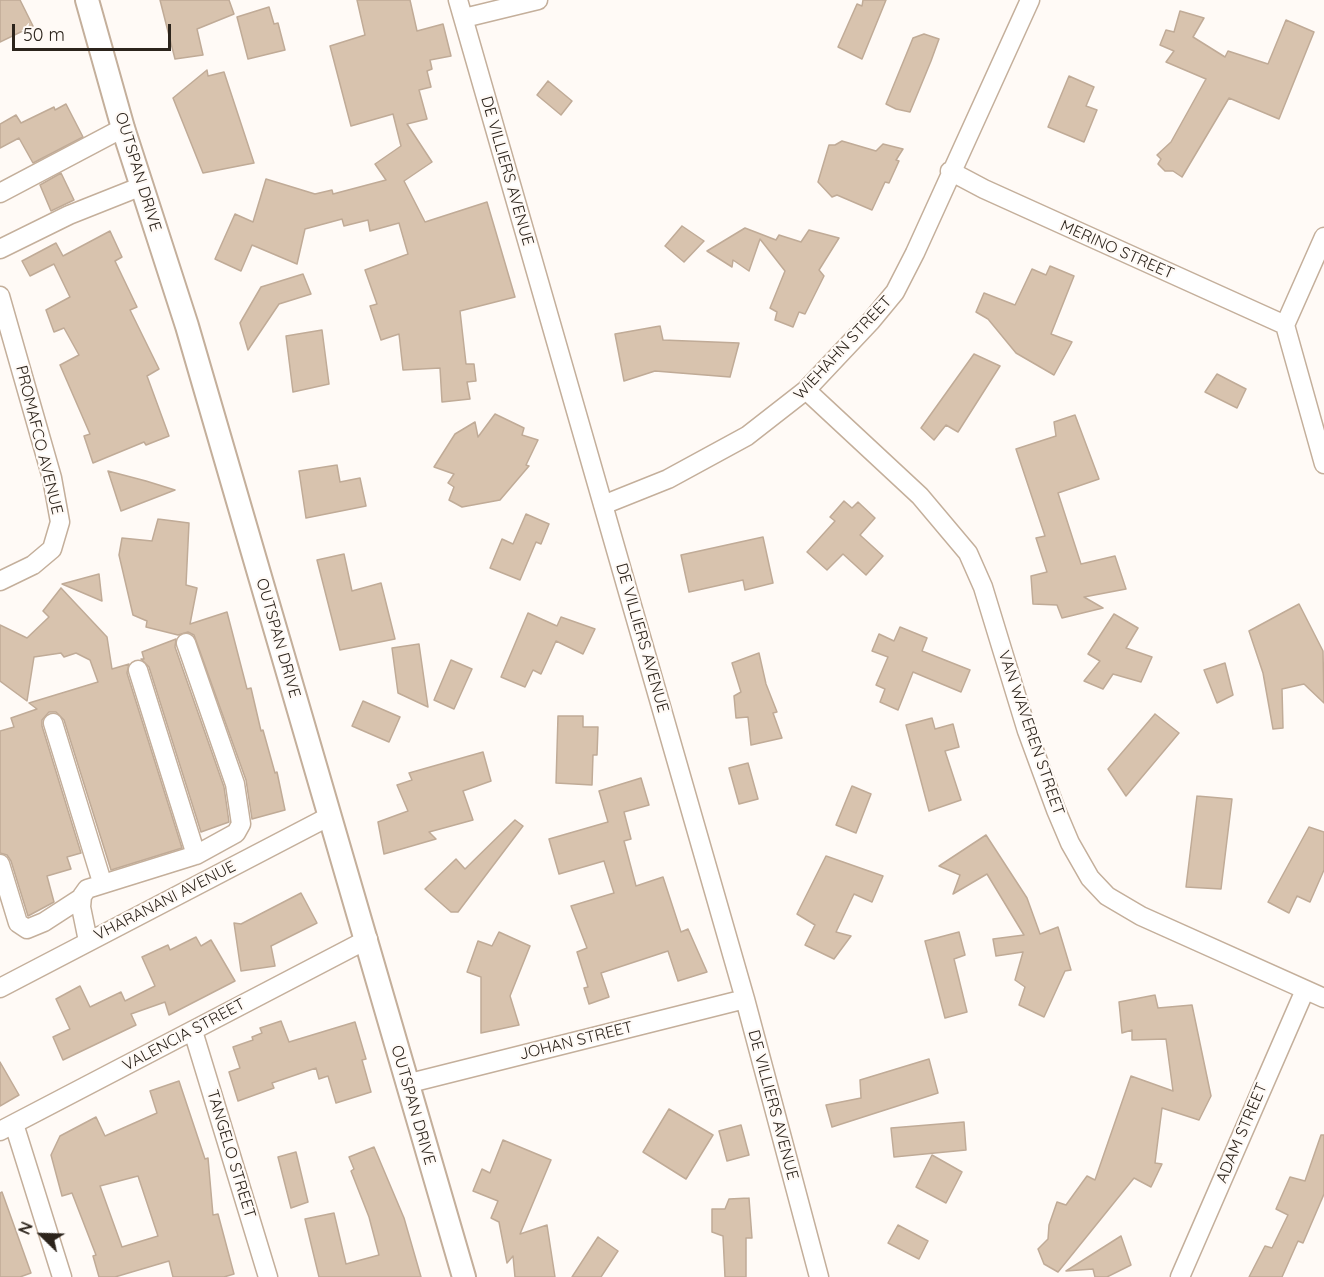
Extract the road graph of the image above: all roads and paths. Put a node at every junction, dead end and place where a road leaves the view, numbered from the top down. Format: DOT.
graph roads {
  1 [pos="87,0"];
  2 [pos="458,0"];
  3 [pos="538,0"];
  4 [pos="1030,0"];
  5 [pos="464,18"];
  6 [pos="123,128"];
  7 [pos="950,171"];
  8 [pos="142,186"];
  9 [pos="0,193"];
  10 [pos="1324,237"];
  11 [pos="0,249"];
  12 [pos="0,296"];
  13 [pos="1285,325"];
  14 [pos="806,390"];
  15 [pos="1324,464"];
  16 [pos="603,504"];
  17 [pos="0,581"];
  18 [pos="186,644"];
  19 [pos="138,670"];
  20 [pos="53,723"];
  21 [pos="330,816"];
  22 [pos="196,855"];
  23 [pos="0,864"];
  24 [pos="102,882"];
  25 [pos="81,898"];
  26 [pos="368,939"];
  27 [pos="87,941"];
  28 [pos="0,988"];
  29 [pos="1305,990"];
  30 [pos="1324,998"];
  31 [pos="745,999"];
  32 [pos="193,1031"];
  33 [pos="406,1084"];
  34 [pos="7,1128"];
  35 [pos="62,1277"];
  36 [pos="268,1277"];
  37 [pos="464,1277"];
  38 [pos="819,1277"];
  39 [pos="1180,1277"];
  1 -- 6 [label="street, OUTSPAN DRIVE"];
  2 -- 5 [label="street, DE VILLIERS AVENUE"];
  3 -- 5 [label="street"];
  4 -- 7 [label="street, WIEHAHN STREET"];
  5 -- 16 [label="street, DE VILLIERS AVENUE"];
  6 -- 8 [label="street, OUTSPAN DRIVE"];
  6 -- 9 [label="street"];
  7 -- 13 [label="street, MERINO STREET"];
  7 -- 14 [label="street, WIEHAHN STREET"];
  8 -- 11 [label="street"];
  8 -- 21 [label="street, OUTSPAN DRIVE"];
  10 -- 13 [label="street"];
  12 -- 17 [label="street, PROMAFCO AVENUE"];
  13 -- 15 [label="street"];
  14 -- 16 [label="street, WIEHAHN STREET"];
  14 -- 29 [label="street, VAN WAVEREN STREET"];
  16 -- 31 [label="street, DE VILLIERS AVENUE"];
  18 -- 22 [label="street"];
  19 -- 22 [label="street"];
  20 -- 24 [label="street"];
  21 -- 26 [label="street, OUTSPAN DRIVE"];
  21 -- 27 [label="street, VHARANANI AVENUE"];
  22 -- 24 [label="street"];
  23 -- 25 [label="street"];
  24 -- 25 [label="street"];
  25 -- 27 [label="street"];
  26 -- 32 [label="street, VALENCIA STREET"];
  26 -- 33 [label="street, OUTSPAN DRIVE"];
  27 -- 28 [label="street, VHARANANI AVENUE"];
  29 -- 30 [label="street, VAN WAVEREN STREET"];
  29 -- 39 [label="street, ADAM STREET"];
  31 -- 33 [label="street, JOHAN STREET"];
  31 -- 38 [label="street, DE VILLIERS AVENUE"];
  32 -- 34 [label="street, VALENCIA STREET"];
  32 -- 36 [label="street, TANGELO STREET"];
  33 -- 37 [label="street, OUTSPAN DRIVE"];
  34 -- 35 [label="street"];
}
